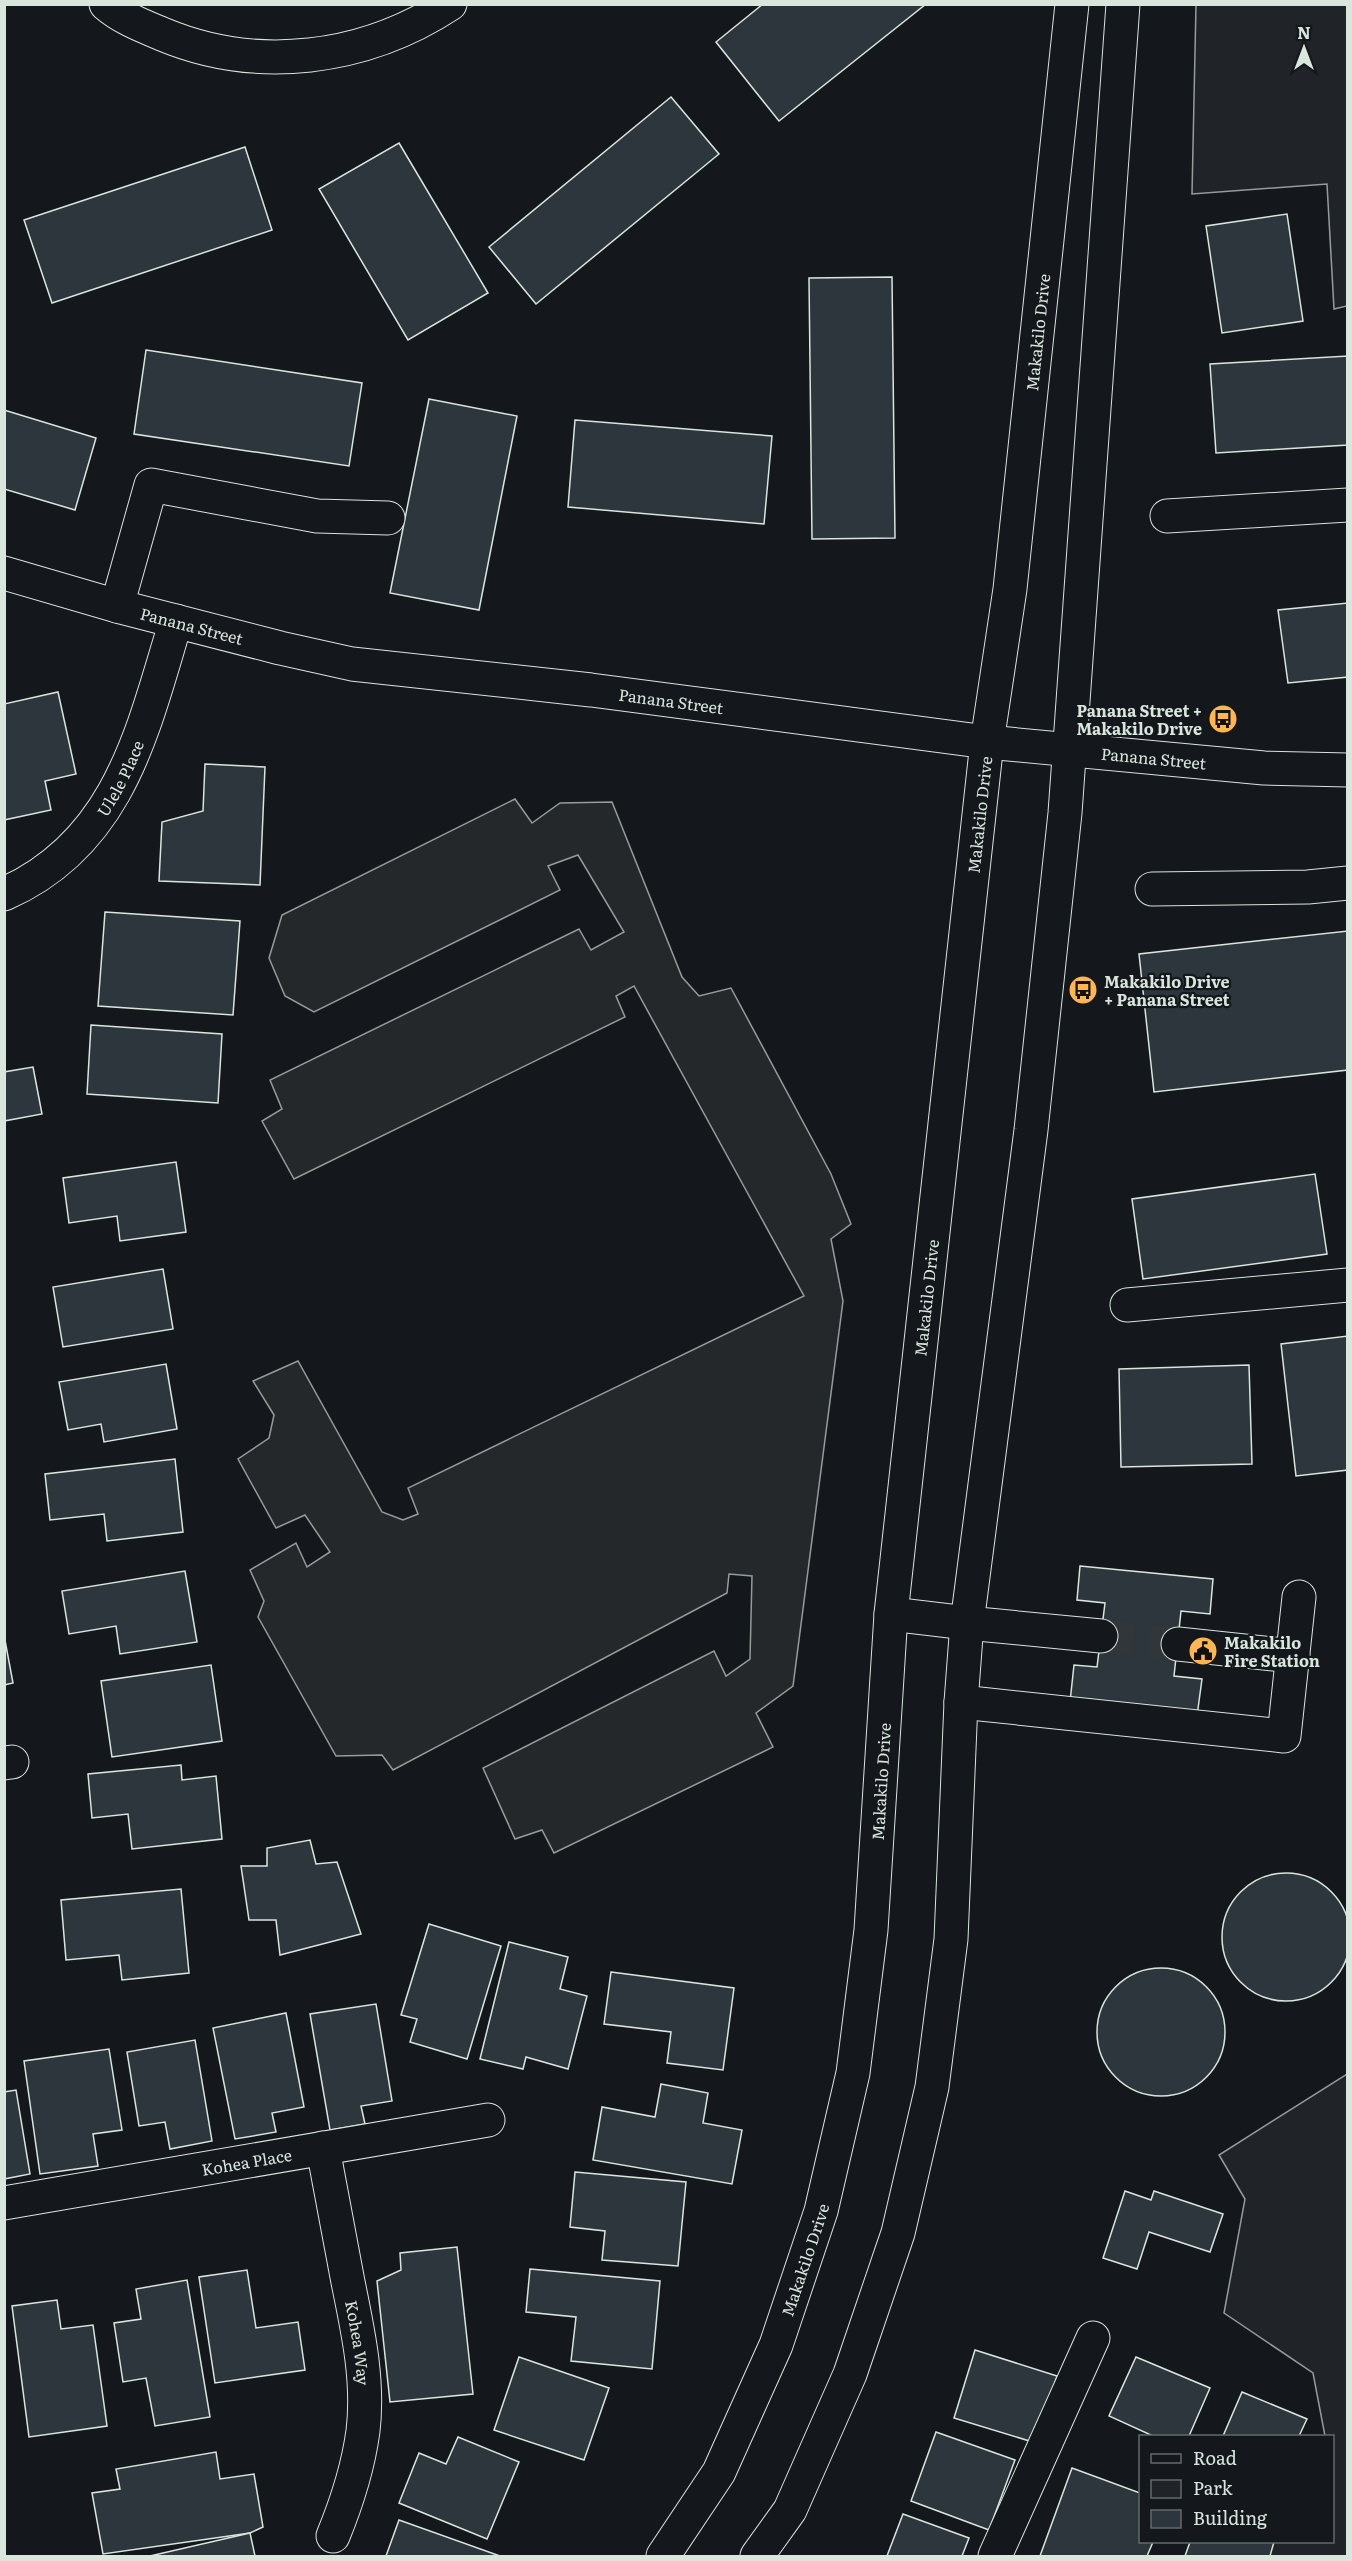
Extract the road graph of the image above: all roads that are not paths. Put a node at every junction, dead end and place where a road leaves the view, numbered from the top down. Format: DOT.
graph roads {
  1 [pos="106,4"];
  2 [pos="450,4"];
  3 [pos="1072,4"];
  4 [pos="1123,4"];
  5 [pos="1347,505"];
  6 [pos="1167,516"];
  7 [pos="388,518"];
  8 [pos="4,573"];
  9 [pos="117,606"];
  10 [pos="176,621"];
  11 [pos="987,742"];
  12 [pos="1070,750"];
  13 [pos="1347,770"];
  14 [pos="1347,883"];
  15 [pos="1152,889"];
  16 [pos="4,894"];
  17 [pos="1347,1285"];
  18 [pos="1127,1305"];
  19 [pos="1299,1597"];
  20 [pos="891,1614"];
  21 [pos="967,1623"];
  22 [pos="1101,1636"];
  23 [pos="1178,1644"];
  24 [pos="1293,1656"];
  25 [pos="961,1702"];
  26 [pos="488,2120"];
  27 [pos="323,2148"];
  28 [pos="4,2203"];
  29 [pos="1094,2338"];
  30 [pos="333,2536"];
  31 [pos="663,2556"];
  32 [pos="757,2556"];
  33 [pos="995,2556"];
  1 -- 2 [label="main road"];
  3 -- 11 [label="main road, Makakilo Drive"];
  4 -- 12 [label="main road"];
  5 -- 6 [label="main road"];
  7 -- 9 [label="main road"];
  8 -- 9 [label="main road, Panana Street"];
  9 -- 10 [label="main road, Panana Street"];
  10 -- 11 [label="main road, Panana Street"];
  10 -- 16 [label="main road, Ulele Place"];
  11 -- 12 [label="main road, Panana Street"];
  11 -- 20 [label="main road, Makakilo Drive"];
  12 -- 13 [label="main road, Panana Street"];
  12 -- 21 [label="main road"];
  14 -- 15 [label="main road"];
  17 -- 18 [label="main road"];
  19 -- 24 [label="main road"];
  20 -- 21 [label="main road"];
  20 -- 31 [label="main road, Makakilo Drive"];
  21 -- 22 [label="main road"];
  21 -- 25 [label="main road"];
  23 -- 24 [label="main road"];
  24 -- 25 [label="main road"];
  25 -- 32 [label="main road"];
  26 -- 27 [label="main road, Kohea Place"];
  27 -- 28 [label="main road, Kohea Place"];
  27 -- 30 [label="main road, Kohea Way"];
  29 -- 33 [label="main road"];
}
